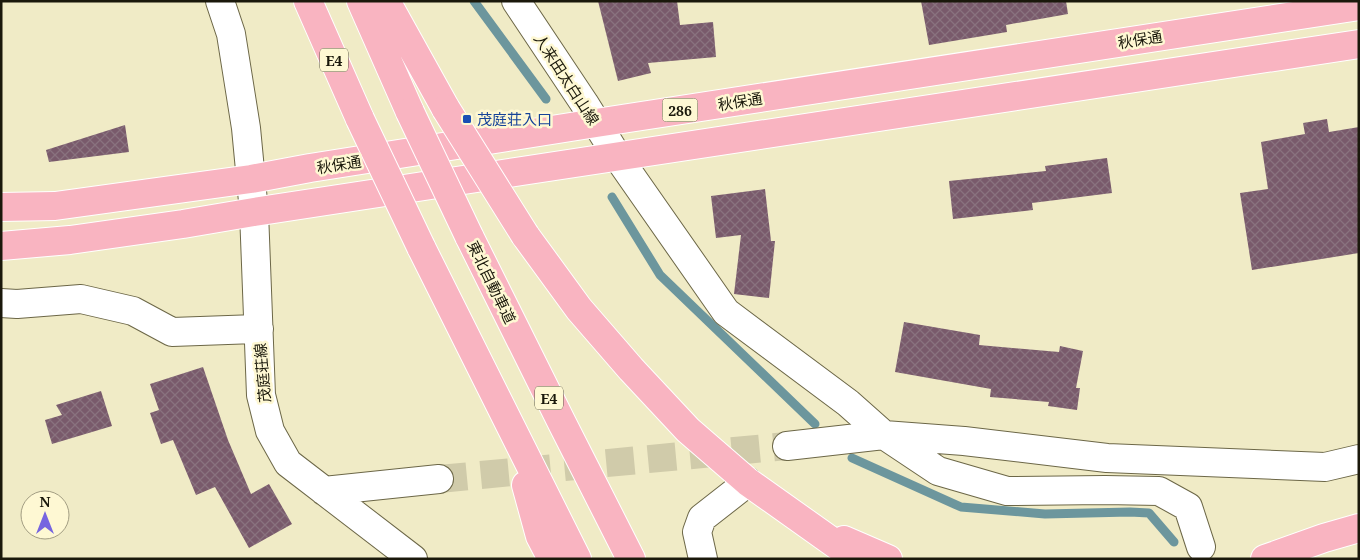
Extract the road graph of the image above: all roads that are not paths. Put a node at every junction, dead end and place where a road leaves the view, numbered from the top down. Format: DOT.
graph roads {
  1 [pos="220,1"];
  2 [pos="308,1"];
  3 [pos="360,1"];
  4 [pos="386,1"];
  5 [pos="516,1"];
  6 [pos="1359,6"];
  7 [pos="1310,7"];
  8 [pos="1359,44"];
  9 [pos="596,123"];
  10 [pos="617,156"];
  11 [pos="251,179"];
  12 [pos="1,207"];
  13 [pos="254,212"];
  14 [pos="1,246"];
  15 [pos="6,307"];
  16 [pos="259,328"];
  17 [pos="509,425"];
  18 [pos="884,435"];
  19 [pos="787,446"];
  20 [pos="1359,460"];
  21 [pos="439,479"];
  22 [pos="748,482"];
  23 [pos="324,491"];
  24 [pos="798,517"];
  25 [pos="1359,528"];
  26 [pos="1201,547"];
  27 [pos="413,559"];
  28 [pos="552,559"];
  29 [pos="577,559"];
  30 [pos="631,559"];
  31 [pos="703,559"];
  32 [pos="859,559"];
  33 [pos="888,559"];
  34 [pos="1265,559"];
  1 -- 11 [label="street, 茂庭荘線"];
  2 -- 17 [label="highway, E4, bridge"];
  3 -- 30 [label="highway, 東北自動車道 / E4, bridge"];
  4 -- 22 [label="highway, bridge"];
  5 -- 9 [label="street, 人来田太白山線"];
  6 -- 7 [label="highway, 秋保通 / 286"];
  7 -- 9 [label="highway, 秋保通 / 286"];
  8 -- 10 [label="highway, 286"];
  9 -- 10 [label="street, 人来田太白山線"];
  9 -- 11 [label="highway, 秋保通 / 286"];
  10 -- 13 [label="highway, 286"];
  10 -- 18 [label="street, 人来田太白山線"];
  11 -- 12 [label="highway, 秋保通 / 286"];
  11 -- 13 [label="street, 茂庭荘線"];
  13 -- 14 [label="highway, 286"];
  13 -- 16 [label="street, 茂庭荘線"];
  15 -- 16 [label="street"];
  16 -- 23 [label="street, 茂庭荘線"];
  17 -- 28 [label="highway"];
  17 -- 29 [label="highway, E4"];
  18 -- 19 [label="street"];
  18 -- 20 [label="street"];
  18 -- 26 [label="street, 人来田太白山線"];
  21 -- 23 [label="street"];
  22 -- 24 [label="highway"];
  22 -- 31 [label="street"];
  23 -- 27 [label="street, 茂庭荘線"];
  24 -- 32 [label="highway"];
  24 -- 33 [label="highway"];
  25 -- 34 [label="highway"];
}
